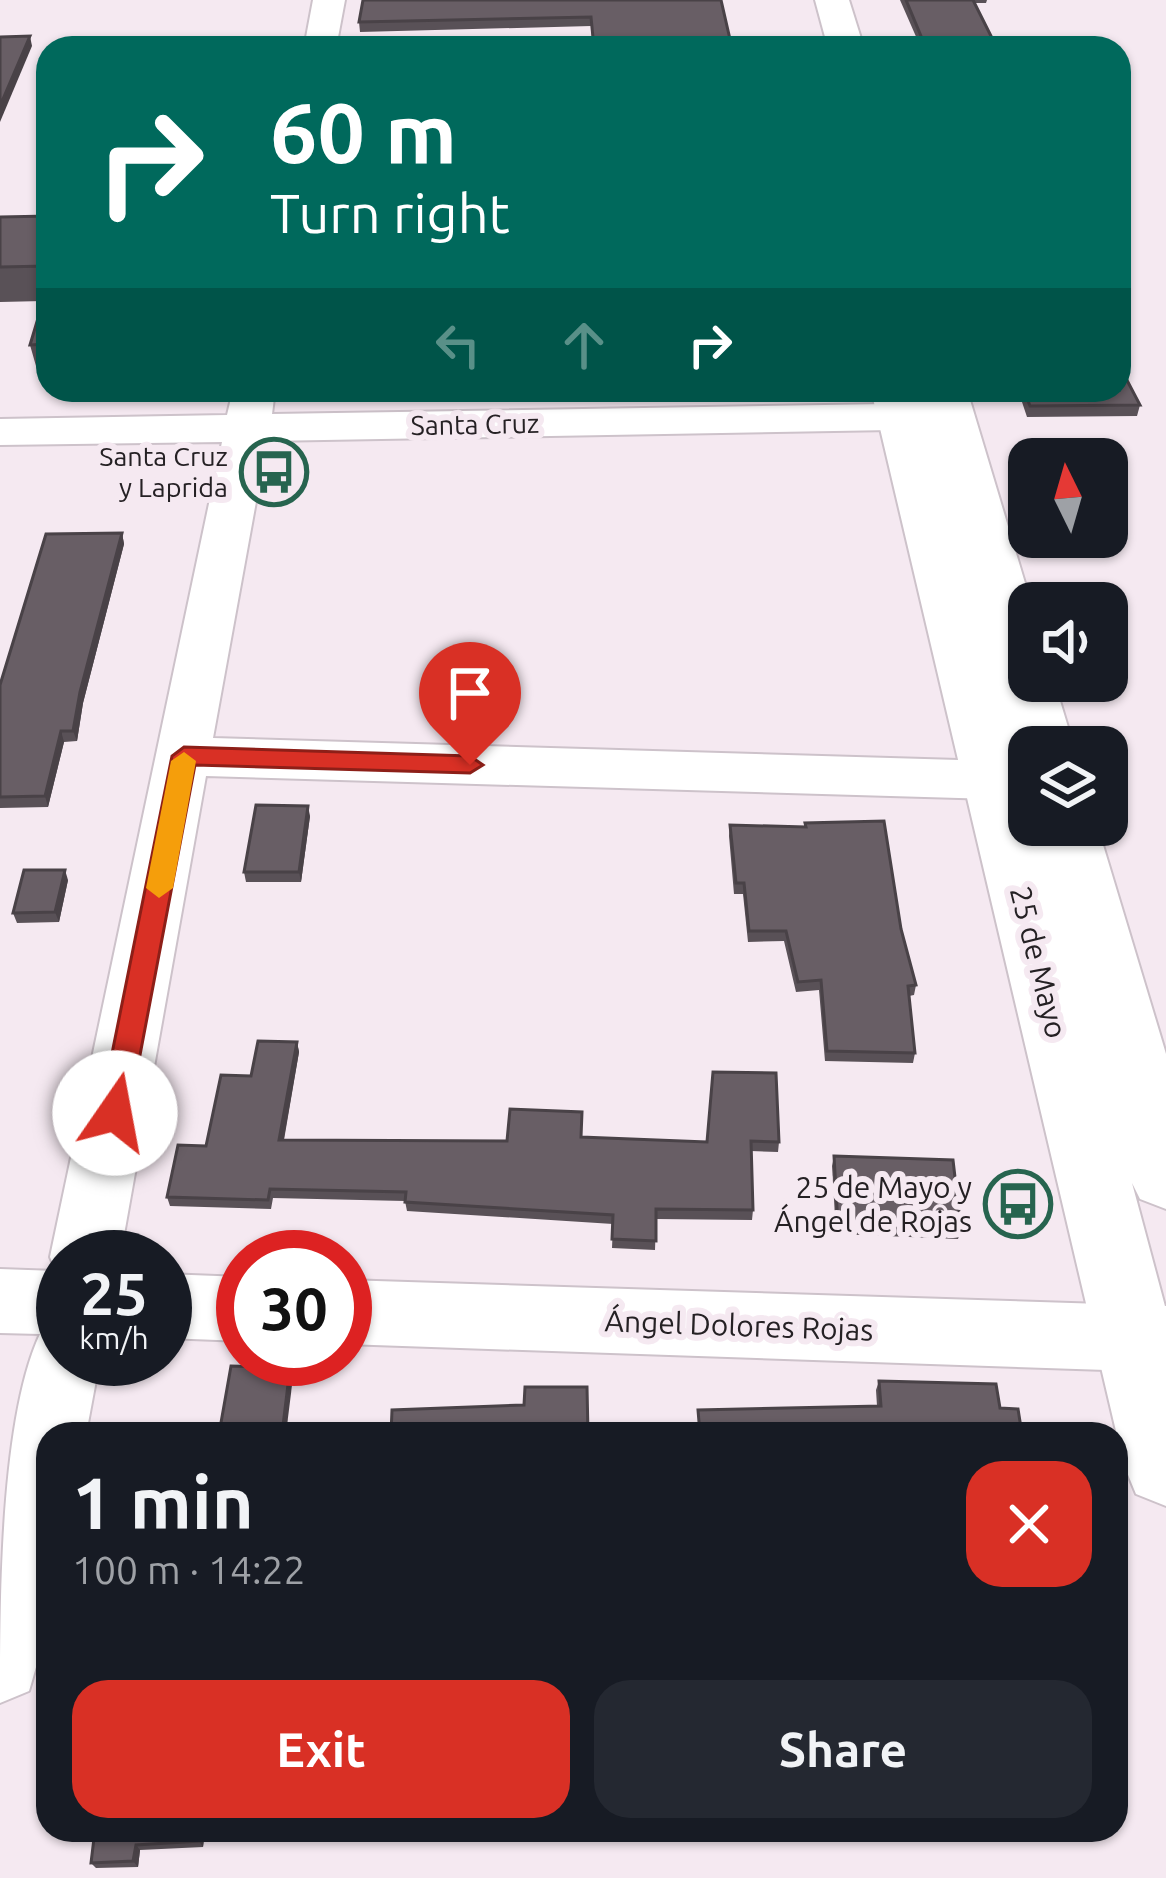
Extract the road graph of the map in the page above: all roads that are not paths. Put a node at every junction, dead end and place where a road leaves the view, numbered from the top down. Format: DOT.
graph roads {
  1 [pos="329,0"];
  2 [pos="796,0"];
  3 [pos="832,0"];
  4 [pos="322,36"];
  5 [pos="805,36"];
  6 [pos="842,36"];
  7 [pos="922,403"];
  8 [pos="251,409"];
  9 [pos="0,432"];
  10 [pos="1009,726"];
  11 [pos="184,756"];
  12 [pos="1008,764"];
  13 [pos="1038,846"];
  14 [pos="1072,846"];
  15 [pos="1166,1177"];
  16 [pos="90,1230"];
  17 [pos="0,1301"];
  18 [pos="36,1302"];
  19 [pos="372,1313"];
  20 [pos="1150,1338"];
  21 [pos="58,1386"];
  22 [pos="51,1422"];
  23 [pos="1166,1465"];
  24 [pos="36,1492"];
  25 [pos="0,1662"];
  1 -- 4 [label="street"];
  2 -- 5 [label="street"];
  3 -- 6 [label="street"];
  7 -- 8 [label="street, Santa Cruz"];
  7 -- 10 [label="street, 25 de Mayo"];
  8 -- 9 [label="street, Santa Cruz"];
  8 -- 11 [label="street"];
  11 -- 12 [label="street"];
  11 -- 16 [label="street"];
  13 -- 20 [label="street, 25 de Mayo"];
  14 -- 15 [label="street, 25 de Mayo"];
  17 -- 18 [label="street"];
  19 -- 20 [label="street, Ángel Dolores Rojas"];
  20 -- 23 [label="street, 25 de Mayo"];
  21 -- 22 [label="street"];
  24 -- 25 [label="street"];
}
